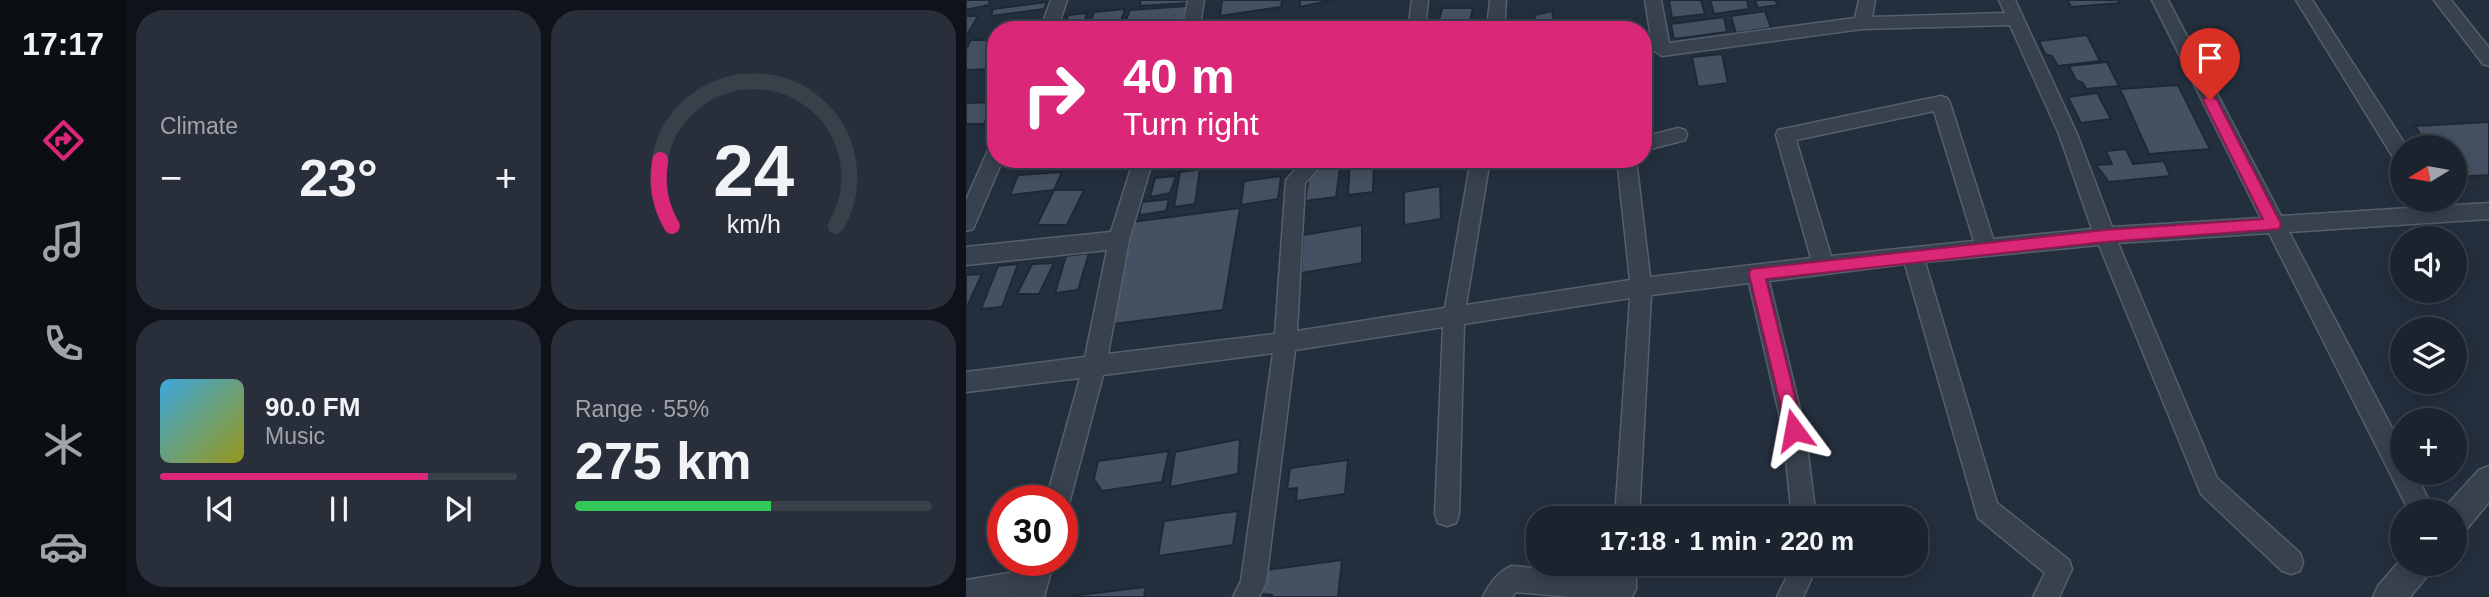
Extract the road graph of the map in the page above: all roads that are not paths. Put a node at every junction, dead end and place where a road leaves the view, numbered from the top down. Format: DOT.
graph roads {
  1 [pos="1059,0"];
  2 [pos="1196,0"];
  3 [pos="1420,0"];
  4 [pos="1498,0"];
  5 [pos="1653,0"];
  6 [pos="1867,0"];
  7 [pos="2007,0"];
  8 [pos="2160,0"];
  9 [pos="2304,0"];
  10 [pos="2442,0"];
  11 [pos="2016,19"];
  12 [pos="1051,21"];
  13 [pos="1192,21"];
  14 [pos="1417,21"];
  15 [pos="1496,21"];
  16 [pos="1862,23"];
  17 [pos="2489,61"];
  18 [pos="1678,135"];
  19 [pos="2390,136"];
  20 [pos="1652,142"];
  21 [pos="990,168"];
  22 [pos="1141,168"];
  23 [pos="1309,168"];
  24 [pos="1479,168"];
  25 [pos="1627,168"];
  26 [pos="2468,209"];
  27 [pos="2489,211"];
  28 [pos="2390,212"];
  29 [pos="966,223"];
  30 [pos="2274,224"];
  31 [pos="2105,236"];
  32 [pos="1119,240"];
  33 [pos="1986,248"];
  34 [pos="1913,255"];
  35 [pos="966,256"];
  36 [pos="1824,266"];
  37 [pos="1757,274"];
  38 [pos="1641,287"];
  39 [pos="1454,315"];
  40 [pos="1285,342"];
  41 [pos="1094,368"];
  42 [pos="966,382"];
  43 [pos="2489,480"];
  44 [pos="1062,485"];
  45 [pos="2416,499"];
  46 [pos="2467,505"];
  47 [pos="1628,506"];
  48 [pos="1803,506"];
  49 [pos="1447,514"];
  50 [pos="2291,562"];
  51 [pos="1624,576"];
  52 [pos="1801,576"];
  53 [pos="2407,576"];
  54 [pos="1036,579"];
  55 [pos="966,593"];
  56 [pos="1246,597"];
  57 [pos="1496,597"];
  58 [pos="1790,597"];
  59 [pos="2046,597"];
  60 [pos="2389,597"];
  1 -- 12 [label="street"];
  2 -- 13 [label="street"];
  3 -- 14 [label="street"];
  4 -- 15 [label="street"];
  5 -- 16 [label="street"];
  6 -- 16 [label="street"];
  7 -- 11 [label="street"];
  8 -- 30 [label="street"];
  9 -- 19 [label="street"];
  10 -- 17 [label="street"];
  11 -- 16 [label="street"];
  11 -- 31 [label="street"];
  18 -- 20 [label="street"];
  21 -- 29 [label="street"];
  22 -- 32 [label="street"];
  23 -- 40 [label="street"];
  24 -- 39 [label="street"];
  25 -- 38 [label="street"];
  26 -- 27 [label="street"];
  28 -- 30 [label="street"];
  30 -- 31 [label="street"];
  30 -- 45 [label="street"];
  31 -- 33 [label="street"];
  31 -- 50 [label="street"];
  32 -- 35 [label="street"];
  32 -- 41 [label="street"];
  33 -- 34 [label="street"];
  33 -- 36 [label="street"];
  34 -- 36 [label="street"];
  34 -- 59 [label="street"];
  36 -- 37 [label="street"];
  37 -- 38 [label="street"];
  37 -- 48 [label="street"];
  38 -- 39 [label="street"];
  38 -- 47 [label="street"];
  39 -- 40 [label="street"];
  39 -- 49 [label="street"];
  40 -- 41 [label="street"];
  40 -- 56 [label="street"];
  41 -- 42 [label="street"];
  41 -- 44 [label="street"];
  43 -- 46 [label="street"];
  51 -- 57 [label="street"];
  52 -- 58 [label="street"];
  53 -- 60 [label="street"];
  54 -- 55 [label="street"];
}
